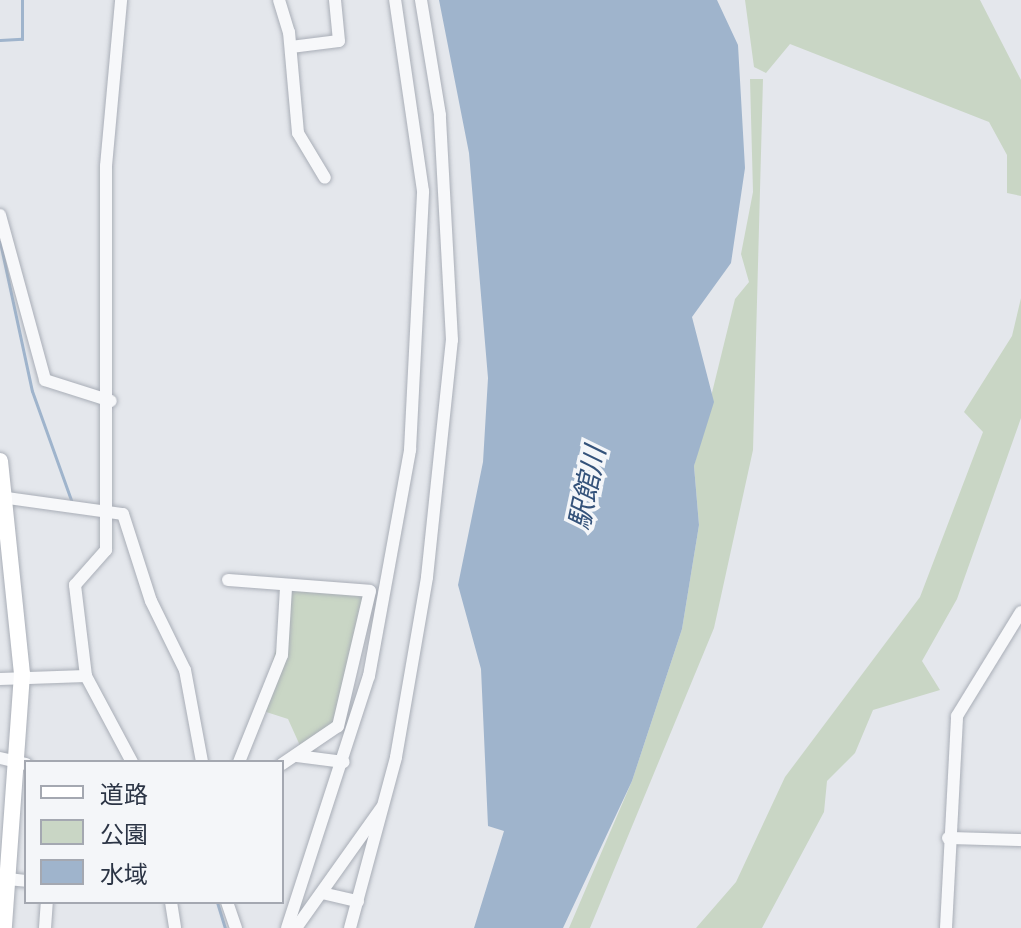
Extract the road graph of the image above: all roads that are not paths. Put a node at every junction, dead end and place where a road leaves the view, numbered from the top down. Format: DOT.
graph roads {
  1 [pos="121,0"];
  2 [pos="279,0"];
  3 [pos="335,0"];
  4 [pos="395,0"];
  5 [pos="421,0"];
  6 [pos="291,47"];
  7 [pos="325,178"];
  8 [pos="0,215"];
  9 [pos="111,401"];
  10 [pos="0,461"];
  11 [pos="2,497"];
  12 [pos="106,510"];
  13 [pos="228,580"];
  14 [pos="286,588"];
  15 [pos="1021,612"];
  16 [pos="22,674"];
  17 [pos="86,676"];
  18 [pos="0,679"];
  19 [pos="297,756"];
  20 [pos="0,758"];
  21 [pos="131,760"];
  22 [pos="202,760"];
  23 [pos="240,760"];
  24 [pos="22,762"];
  25 [pos="344,762"];
  26 [pos="284,763"];
  27 [pos="386,800"];
  28 [pos="948,838"];
  29 [pos="1021,840"];
  30 [pos="8,879"];
  31 [pos="24,881"];
  32 [pos="322,893"];
  33 [pos="358,901"];
  34 [pos="47,904"];
  35 [pos="171,904"];
  36 [pos="228,904"];
  37 [pos="4,928"];
  38 [pos="45,928"];
  39 [pos="175,928"];
  40 [pos="236,928"];
  41 [pos="287,928"];
  42 [pos="296,928"];
  43 [pos="350,928"];
  44 [pos="946,928"];
  1 -- 9 [label="street"];
  2 -- 6 [label="street"];
  3 -- 6 [label="street"];
  4 -- 25 [label="street"];
  5 -- 27 [label="street"];
  6 -- 7 [label="street"];
  8 -- 9 [label="street"];
  9 -- 12 [label="street"];
  10 -- 11 [label="main road"];
  11 -- 12 [label="street"];
  11 -- 16 [label="main road"];
  12 -- 17 [label="street"];
  12 -- 22 [label="street"];
  13 -- 14 [label="street"];
  14 -- 19 [label="street"];
  14 -- 23 [label="street"];
  15 -- 28 [label="street"];
  16 -- 17 [label="street"];
  16 -- 18 [label="street"];
  16 -- 24 [label="main road"];
  17 -- 21 [label="street"];
  19 -- 25 [label="street"];
  19 -- 26 [label="street"];
  20 -- 24 [label="street"];
  24 -- 30 [label="main road"];
  25 -- 41 [label="street"];
  27 -- 32 [label="street"];
  27 -- 33 [label="street"];
  28 -- 29 [label="street"];
  28 -- 44 [label="street"];
  30 -- 31 [label="street"];
  30 -- 37 [label="main road"];
  32 -- 33 [label="street"];
  32 -- 42 [label="street"];
  33 -- 43 [label="street"];
  34 -- 38 [label="street"];
  35 -- 39 [label="street"];
  36 -- 40 [label="street"];
}
